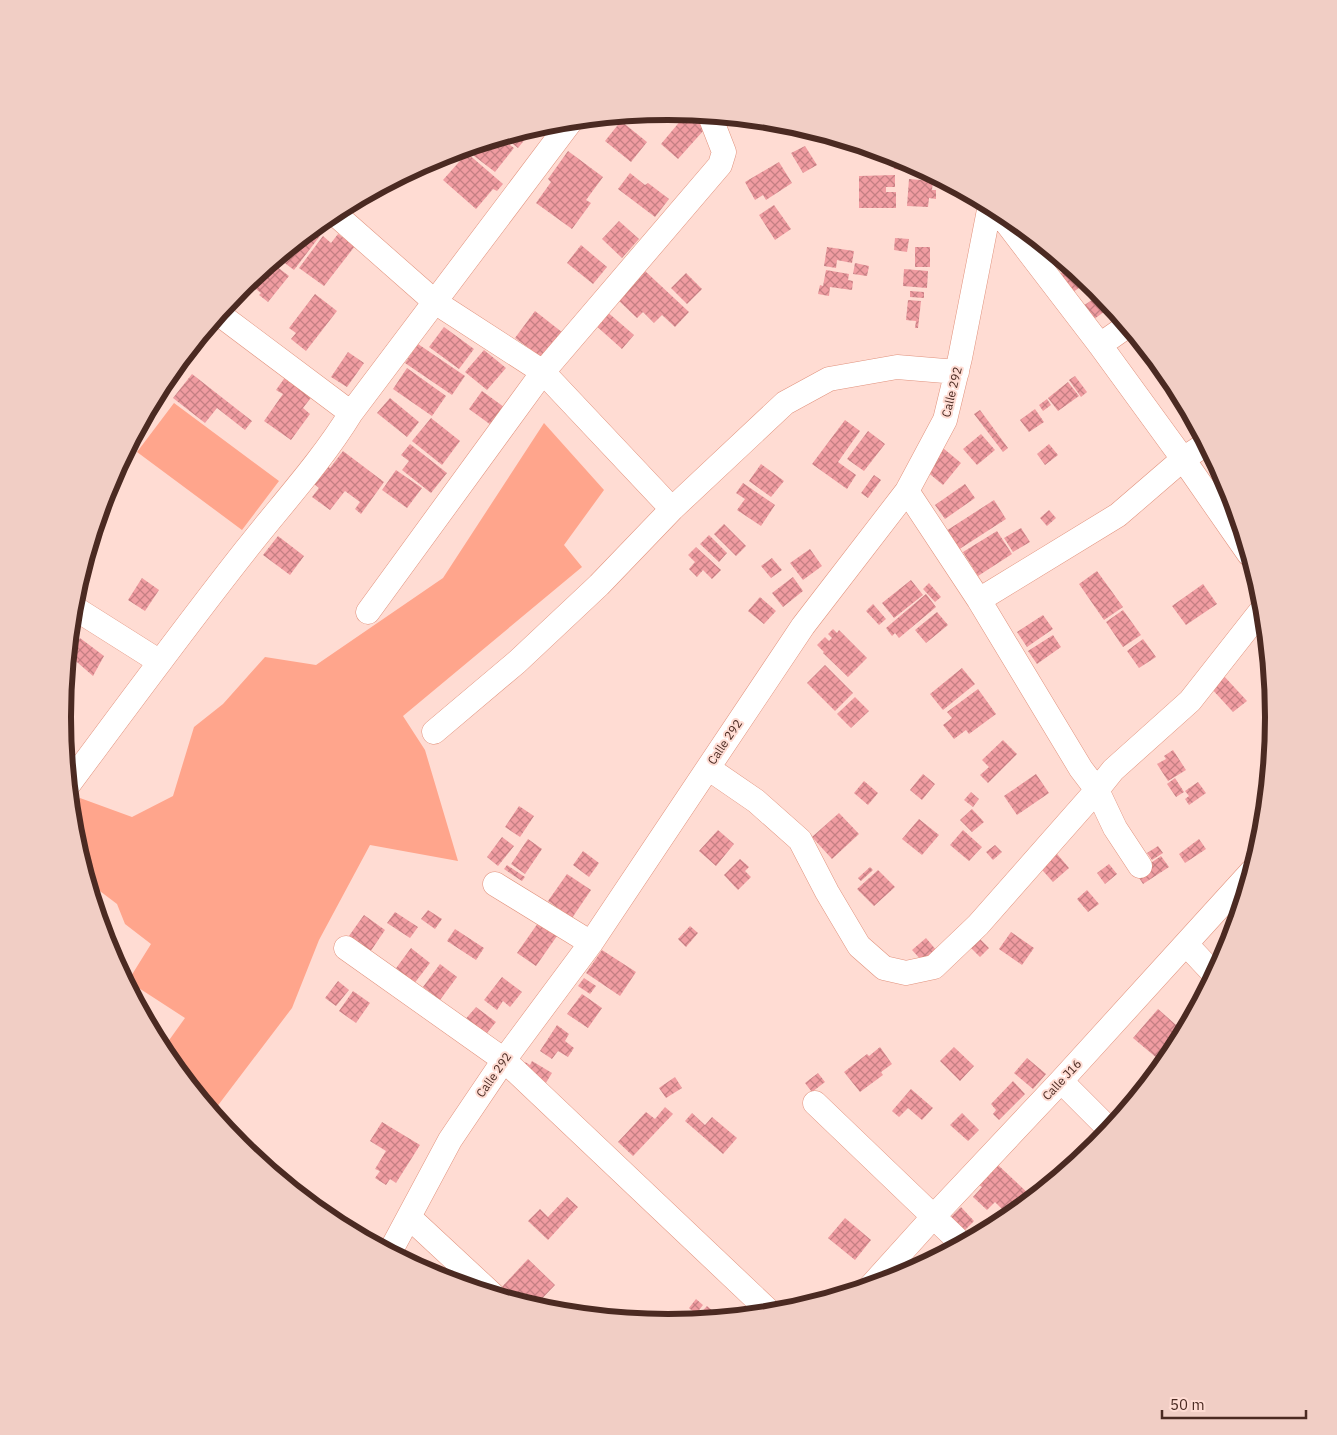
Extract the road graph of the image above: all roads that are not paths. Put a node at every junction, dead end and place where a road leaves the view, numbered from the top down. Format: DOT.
graph roads {
  1 [pos="712,122"];
  2 [pos="564,130"];
  3 [pos="988,214"];
  4 [pos="341,218"];
  5 [pos="1022,237"];
  6 [pos="435,302"];
  7 [pos="224,318"];
  8 [pos="1122,329"];
  9 [pos="1100,345"];
  10 [pos="543,372"];
  11 [pos="957,372"];
  12 [pos="351,413"];
  13 [pos="1201,447"];
  14 [pos="1183,459"];
  15 [pos="907,491"];
  16 [pos="672,509"];
  17 [pos="1237,537"];
  18 [pos="979,600"];
  19 [pos="81,612"];
  20 [pos="368,612"];
  21 [pos="1257,616"];
  22 [pos="160,662"];
  23 [pos="434,732"];
  24 [pos="708,768"];
  25 [pos="75,777"];
  26 [pos="1097,790"];
  27 [pos="1140,866"];
  28 [pos="1242,882"];
  29 [pos="495,884"];
  30 [pos="591,943"];
  31 [pos="1186,944"];
  32 [pos="346,948"];
  33 [pos="1210,969"];
  34 [pos="504,1060"];
  35 [pos="1061,1082"];
  36 [pos="815,1103"];
  37 [pos="1105,1125"];
  38 [pos="934,1216"];
  39 [pos="409,1217"];
  40 [pos="958,1240"];
  41 [pos="393,1247"];
  42 [pos="881,1275"];
  43 [pos="482,1284"];
  44 [pos="764,1307"];
  1 -- 10 [label="street"];
  2 -- 6 [label="street"];
  3 -- 11 [label="street, Calle 292"];
  4 -- 6 [label="street"];
  5 -- 9 [label="street"];
  6 -- 10 [label="street"];
  6 -- 12 [label="street"];
  7 -- 12 [label="street"];
  8 -- 9 [label="street"];
  9 -- 14 [label="street"];
  10 -- 16 [label="street"];
  10 -- 20 [label="street"];
  11 -- 15 [label="street, Calle 292"];
  11 -- 16 [label="street"];
  12 -- 22 [label="street"];
  13 -- 14 [label="street"];
  14 -- 17 [label="street"];
  14 -- 18 [label="street"];
  15 -- 18 [label="street"];
  15 -- 24 [label="street, Calle 292"];
  16 -- 23 [label="street"];
  18 -- 26 [label="street"];
  19 -- 22 [label="street"];
  21 -- 26 [label="street"];
  22 -- 25 [label="street"];
  24 -- 26 [label="street"];
  24 -- 30 [label="street, Calle 292"];
  26 -- 27 [label="street"];
  28 -- 31 [label="street, Calle J16"];
  29 -- 30 [label="street"];
  30 -- 34 [label="street, Calle 292"];
  31 -- 33 [label="street"];
  31 -- 35 [label="street, Calle J16"];
  32 -- 34 [label="street"];
  34 -- 39 [label="street, Calle 292"];
  34 -- 44 [label="street"];
  35 -- 37 [label="street"];
  35 -- 38 [label="street, Calle J16"];
  36 -- 38 [label="street"];
  38 -- 40 [label="street"];
  38 -- 42 [label="street, Calle J16"];
  39 -- 41 [label="street, Calle 292"];
  39 -- 43 [label="street"];
}
